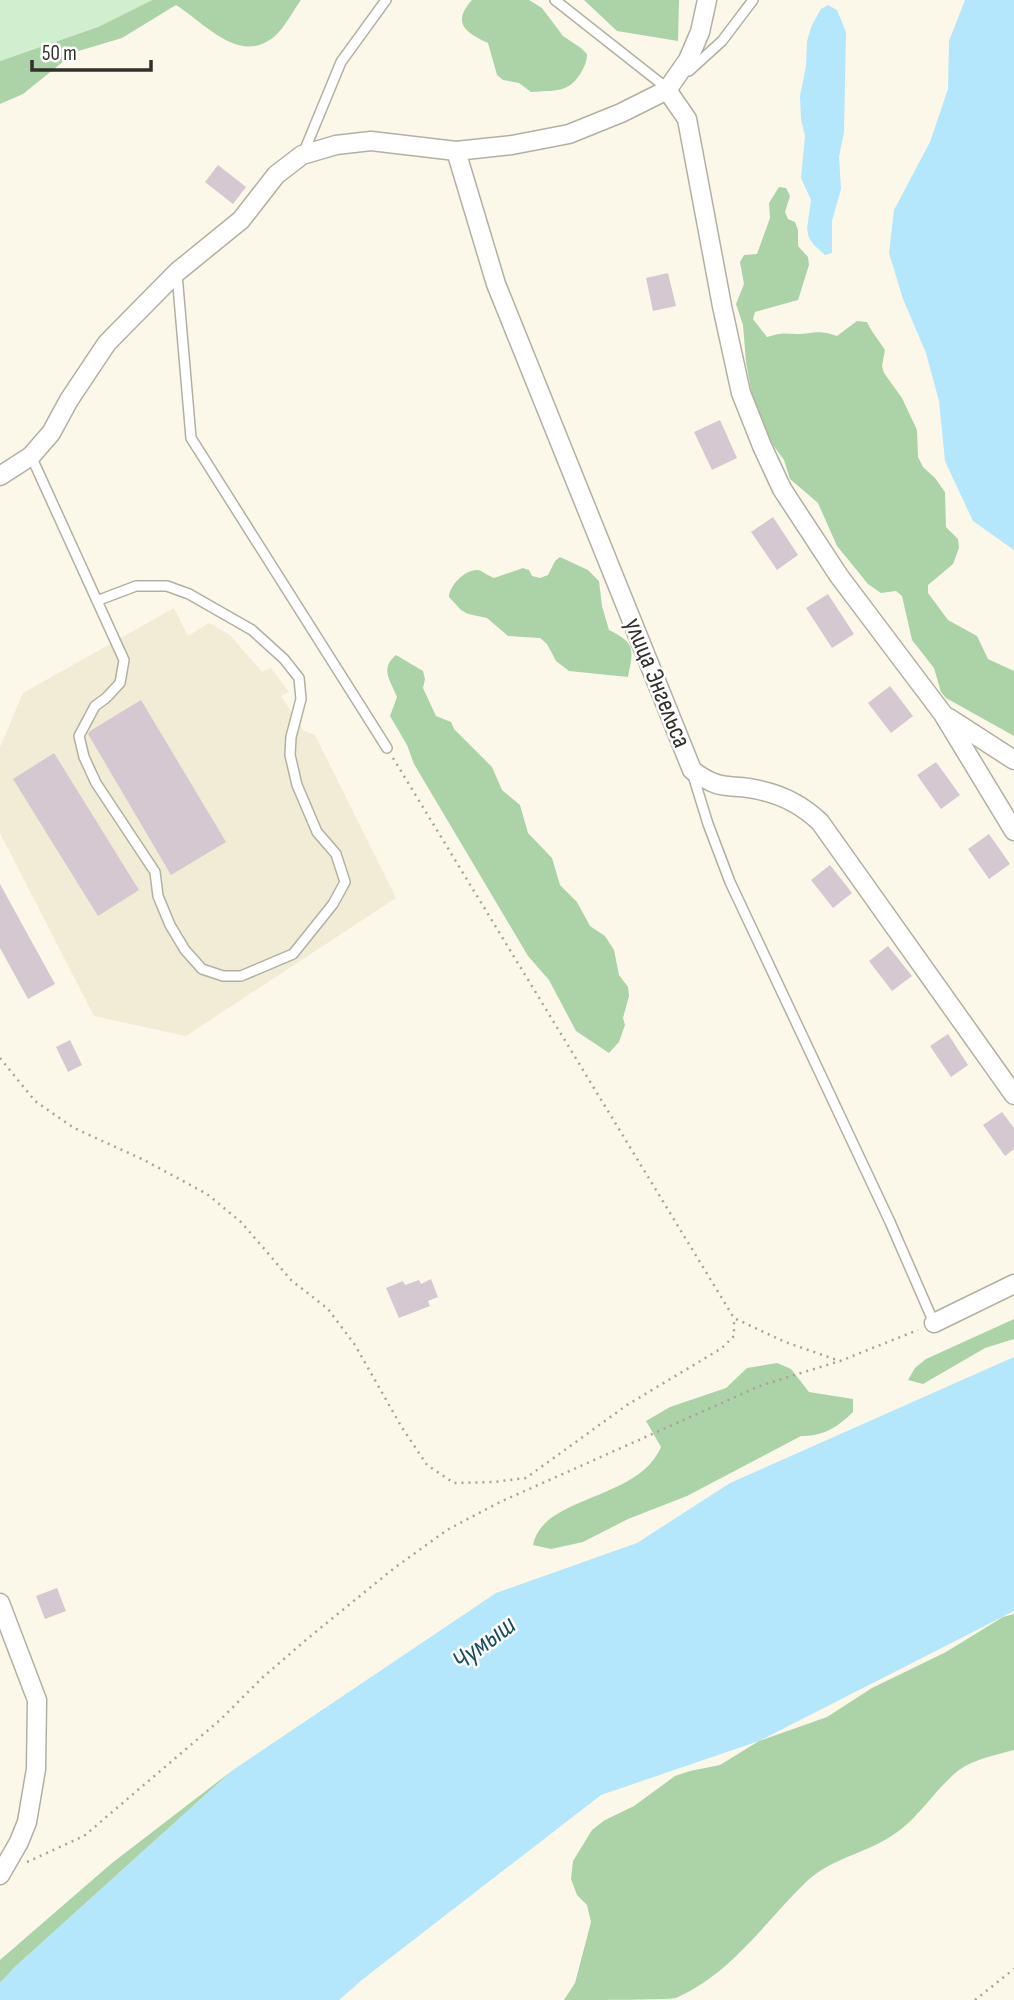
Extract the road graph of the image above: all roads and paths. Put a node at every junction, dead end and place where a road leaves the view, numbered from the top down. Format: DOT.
graph roads {
  1 [pos="386,0"];
  2 [pos="555,0"];
  3 [pos="707,0"];
  4 [pos="753,0"];
  5 [pos="667,90"];
  6 [pos="456,151"];
  7 [pos="302,155"];
  8 [pos="177,272"];
  9 [pos="31,456"];
  10 [pos="0,476"];
  11 [pos="99,600"];
  12 [pos="943,714"];
  13 [pos="387,748"];
  14 [pos="1014,760"];
  15 [pos="692,770"];
  16 [pos="1014,831"];
  17 [pos="0,1058"];
  18 [pos="1014,1095"];
  19 [pos="1014,1283"];
  20 [pos="734,1318"];
  21 [pos="934,1323"];
  22 [pos="840,1361"];
  23 [pos="0,1603"];
  24 [pos="1,1874"];
  25 [pos="1014,1969"];
  26 [pos="975,2000"];
  1 -- 7 [label="lane"];
  2 -- 5 [label="lane"];
  3 -- 5 [label="street"];
  4 -- 5 [label="lane"];
  5 -- 6 [label="street"];
  5 -- 12 [label="street"];
  6 -- 7 [label="street"];
  6 -- 15 [label="street, улица Энгельса"];
  7 -- 8 [label="street"];
  8 -- 9 [label="street"];
  8 -- 13 [label="lane"];
  9 -- 10 [label="street"];
  9 -- 11 [label="lane"];
  11 -- 11 [label="lane"];
  12 -- 14 [label="street"];
  12 -- 16 [label="street"];
  13 -- 20 [label="path"];
  15 -- 18 [label="street, улица Энгельса"];
  15 -- 21 [label="lane"];
  17 -- 20 [label="path"];
  19 -- 21 [label="street"];
  20 -- 22 [label="path"];
  21 -- 22 [label="path"];
  22 -- 24 [label="path"];
  23 -- 24 [label="street"];
  25 -- 26 [label="path"];
}
